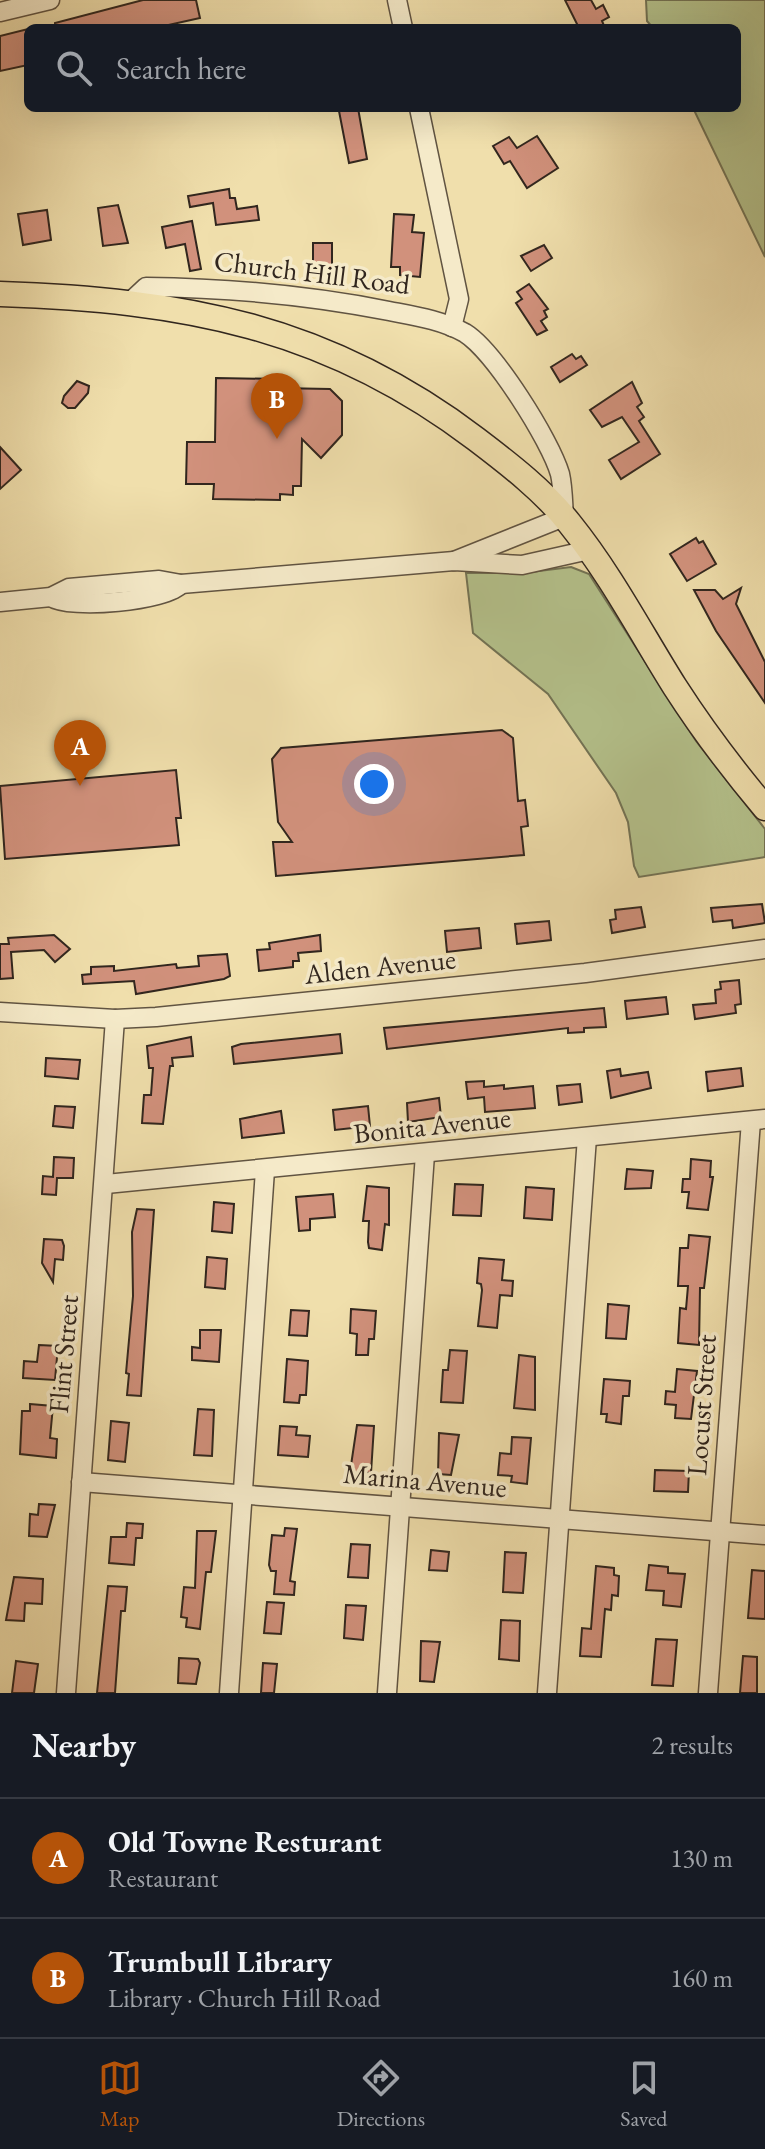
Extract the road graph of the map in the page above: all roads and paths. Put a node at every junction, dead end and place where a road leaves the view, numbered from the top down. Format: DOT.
graph roads {
  1 [pos="50,0"];
  2 [pos="397,0"];
  3 [pos="0,12"];
  4 [pos="402,24"];
  5 [pos="420,112"];
  6 [pos="0,294"];
  7 [pos="131,301"];
  8 [pos="452,327"];
  9 [pos="564,517"];
  10 [pos="589,550"];
  11 [pos="454,561"];
  12 [pos="0,602"];
  13 [pos="765,808"];
  14 [pos="765,949"];
  15 [pos="0,1012"];
  16 [pos="115,1019"];
  17 [pos="758,1120"];
  18 [pos="587,1137"];
  19 [pos="425,1154"];
  20 [pos="265,1170"];
  21 [pos="106,1184"];
  22 [pos="81,1482"];
  23 [pos="244,1494"];
  24 [pos="401,1504"];
  25 [pos="561,1521"];
  26 [pos="720,1531"];
  27 [pos="765,1535"];
  28 [pos="66,1693"];
  29 [pos="229,1693"];
  30 [pos="387,1693"];
  31 [pos="547,1693"];
  32 [pos="708,1693"];
  1 -- 3 [label="street"];
  2 -- 4 [label="street"];
  5 -- 8 [label="street"];
  6 -- 7 [label="main road, Church Hill Road"];
  7 -- 8 [label="street, Church Hill Road"];
  7 -- 9 [label="main road, Church Hill Road"];
  8 -- 9 [label="street, Church Hill Road"];
  9 -- 10 [label="main road, Church Hill Road"];
  9 -- 11 [label="street"];
  10 -- 11 [label="street"];
  10 -- 13 [label="main road, Church Hill Road"];
  11 -- 12 [label="street"];
  14 -- 16 [label="street, Alden Avenue"];
  15 -- 16 [label="street, Alden Avenue"];
  16 -- 21 [label="street, Flint Street"];
  17 -- 18 [label="street, Bonita Avenue"];
  17 -- 26 [label="street, Locust Street"];
  18 -- 19 [label="street, Bonita Avenue"];
  18 -- 25 [label="street"];
  19 -- 20 [label="street, Bonita Avenue"];
  19 -- 24 [label="street"];
  20 -- 21 [label="street, Bonita Avenue"];
  20 -- 23 [label="street"];
  21 -- 22 [label="street, Flint Street"];
  22 -- 23 [label="street, Marina Avenue"];
  22 -- 28 [label="street, Flint Street"];
  23 -- 24 [label="street, Marina Avenue"];
  23 -- 29 [label="street"];
  24 -- 25 [label="street, Marina Avenue"];
  24 -- 30 [label="street"];
  25 -- 26 [label="street, Marina Avenue"];
  25 -- 31 [label="street"];
  26 -- 27 [label="street, Marina Avenue"];
  26 -- 32 [label="street, Locust Street"];
}
